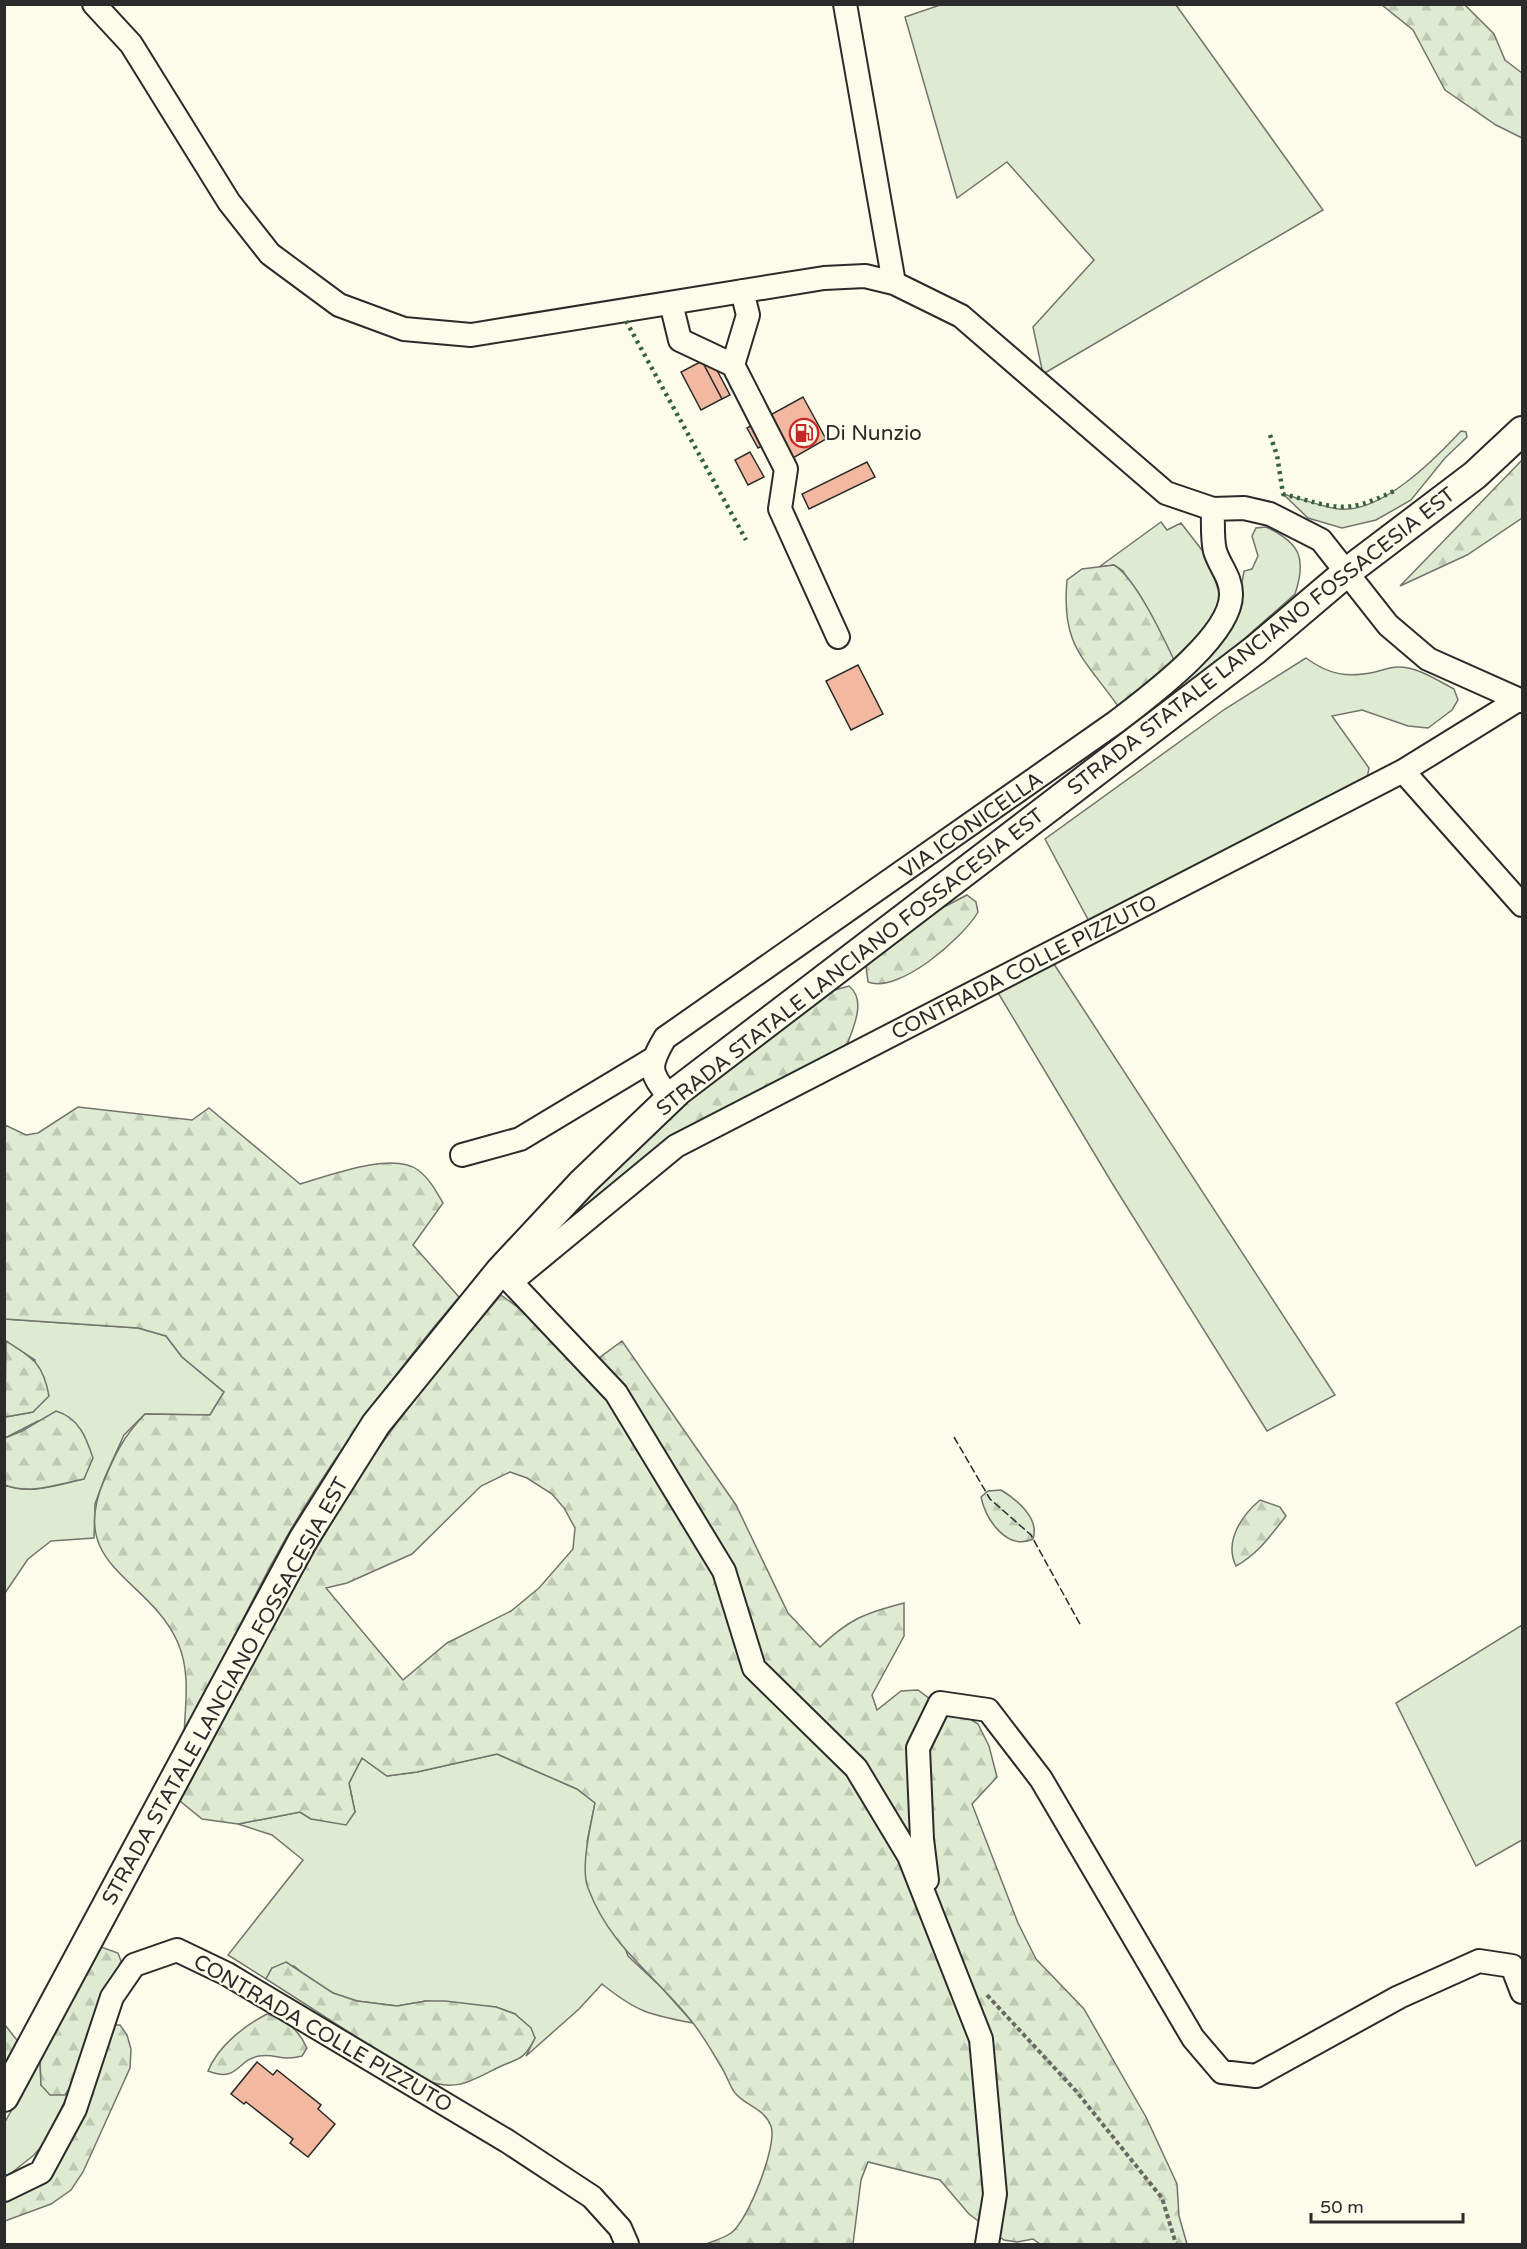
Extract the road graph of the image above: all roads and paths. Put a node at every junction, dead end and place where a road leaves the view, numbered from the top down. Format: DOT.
graph roads {
  1 [pos="94,4"];
  2 [pos="845,4"];
  3 [pos="894,283"];
  4 [pos="742,291"];
  5 [pos="671,303"];
  6 [pos="733,365"];
  7 [pos="1522,431"];
  8 [pos="1212,510"];
  9 [pos="1347,572"];
  10 [pos="838,637"];
  11 [pos="1520,700"];
  12 [pos="1403,771"];
  13 [pos="1522,905"];
  14 [pos="652,1059"];
  15 [pos="670,1098"];
  16 [pos="462,1155"];
  17 [pos="505,1277"];
  18 [pos="932,1916"];
  19 [pos="1522,1992"];
  20 [pos="987,1994"];
  21 [pos="4,2097"];
  22 [pos="4,2190"];
  23 [pos="627,2244"];
  24 [pos="987,2244"];
  25 [pos="1176,2244"];
  1 -- 5 [label="street"];
  2 -- 3 [label="street"];
  3 -- 4 [label="street"];
  3 -- 8 [label="street"];
  4 -- 5 [label="street"];
  4 -- 6 [label="street"];
  5 -- 6 [label="street"];
  6 -- 10 [label="street"];
  7 -- 9 [label="main road, STRADA STATALE LANCIANO FOSSACESIA EST"];
  8 -- 9 [label="street"];
  8 -- 14 [label="street, VIA ICONICELLA"];
  9 -- 11 [label="street"];
  9 -- 15 [label="main road, STRADA STATALE LANCIANO FOSSACESIA EST"];
  11 -- 12 [label="street, CONTRADA COLLE PIZZUTO"];
  12 -- 13 [label="street"];
  12 -- 17 [label="street, CONTRADA COLLE PIZZUTO"];
  14 -- 15 [label="street"];
  14 -- 16 [label="street"];
  15 -- 17 [label="main road, STRADA STATALE LANCIANO FOSSACESIA EST"];
  17 -- 18 [label="street"];
  17 -- 21 [label="main road, STRADA STATALE LANCIANO FOSSACESIA EST"];
  18 -- 19 [label="street"];
  18 -- 24 [label="street"];
  20 -- 25 [label="path"];
  22 -- 23 [label="street, CONTRADA COLLE PIZZUTO"];
}
